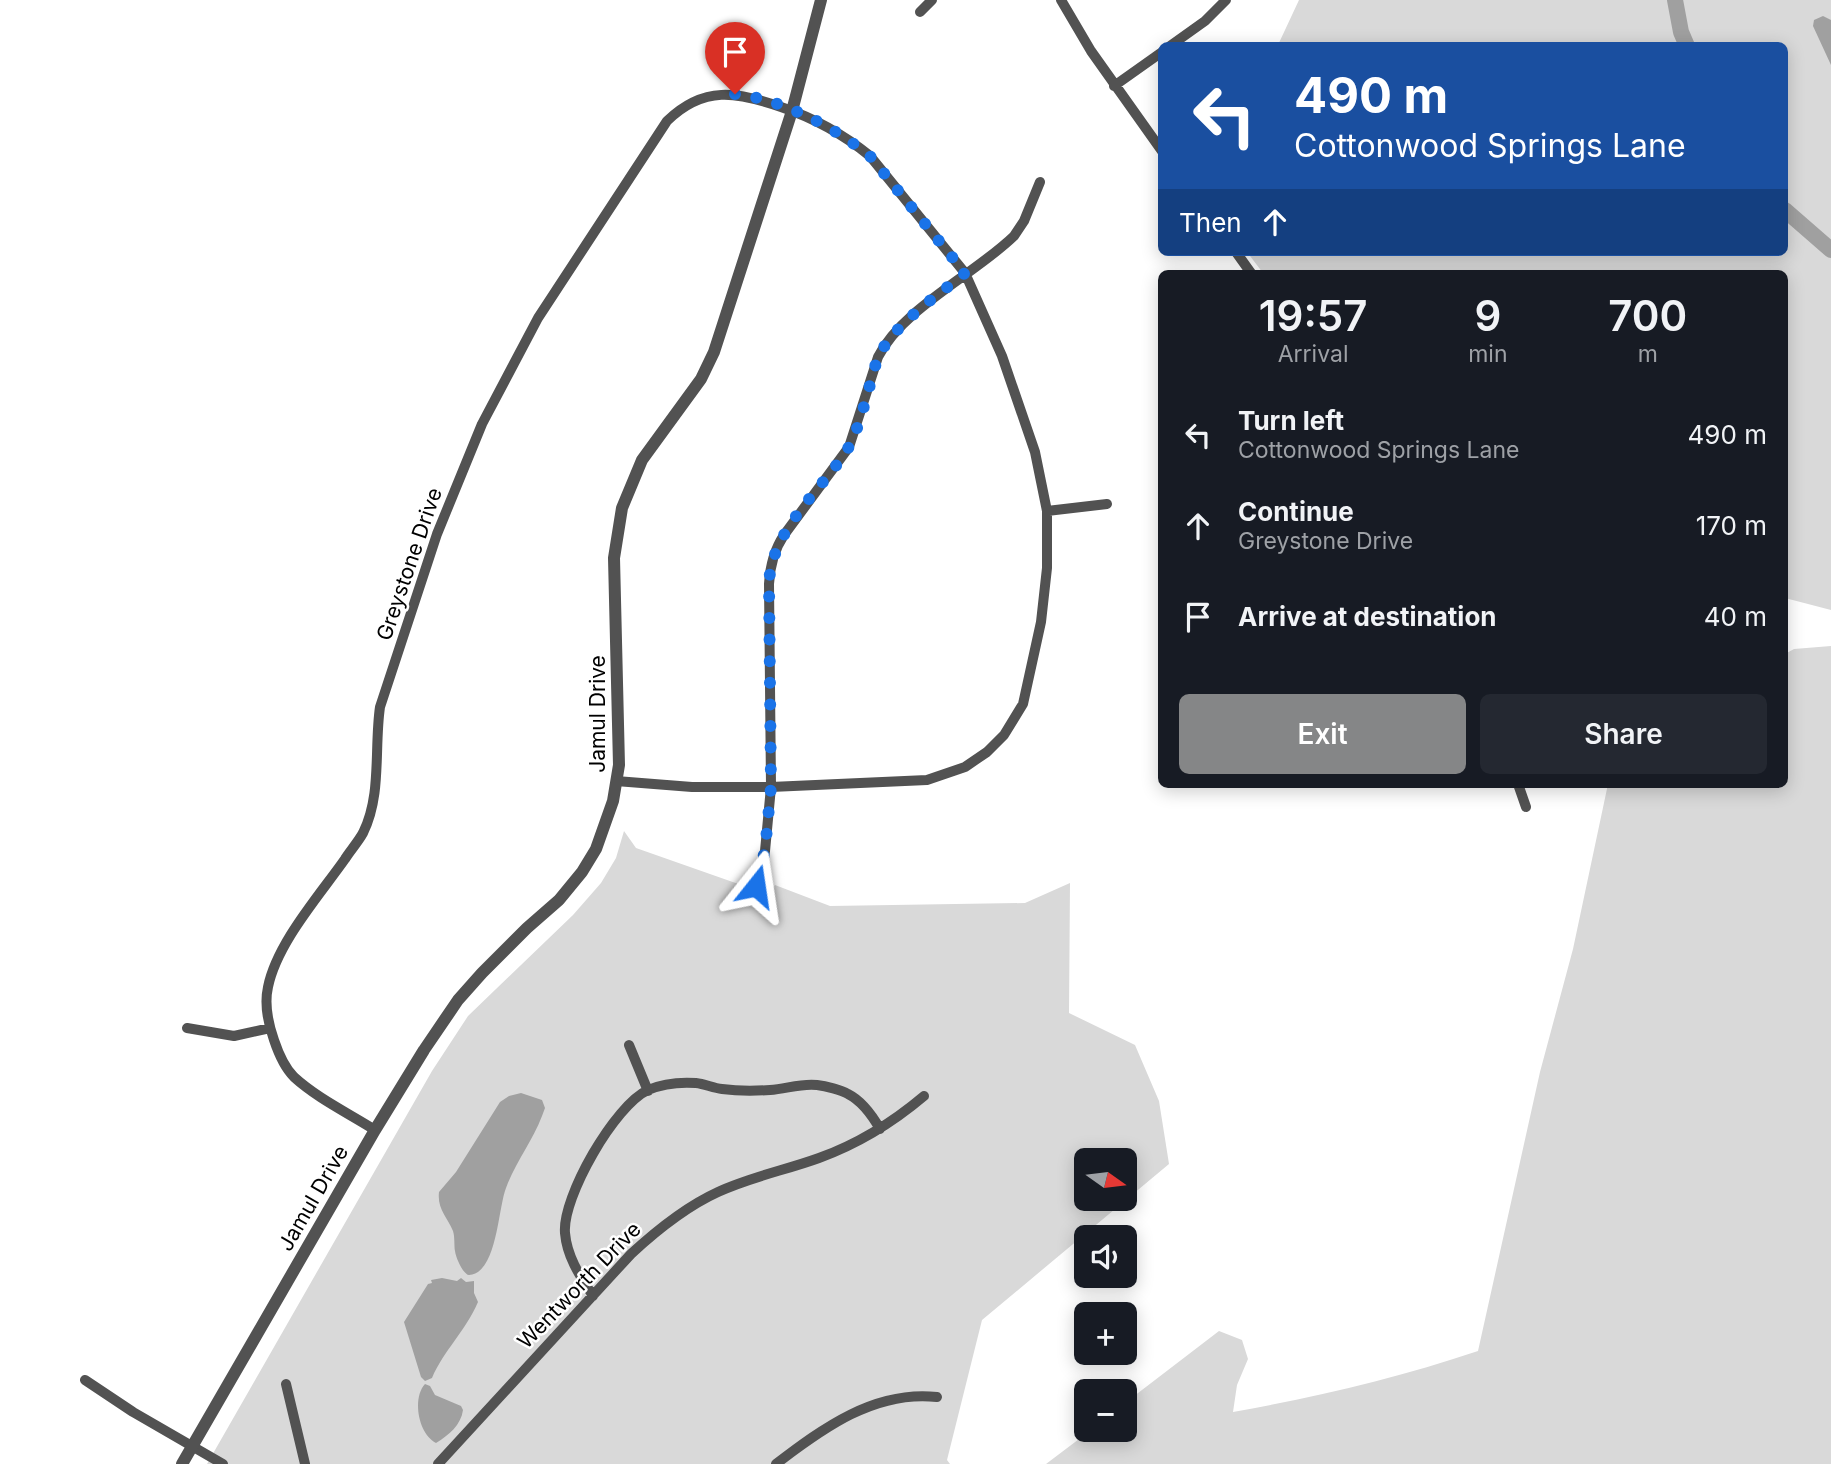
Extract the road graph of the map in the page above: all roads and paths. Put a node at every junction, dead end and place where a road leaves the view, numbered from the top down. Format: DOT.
graph roads {
  1 [pos="821,0"];
  2 [pos="932,0"];
  3 [pos="1061,0"];
  4 [pos="1226,0"];
  5 [pos="920,12"];
  6 [pos="1176,42"];
  7 [pos="1158,55"];
  8 [pos="1114,86"];
  9 [pos="792,111"];
  10 [pos="1158,146"];
  11 [pos="1040,182"];
  12 [pos="965,273"];
  13 [pos="1107,504"];
  14 [pos="1046,511"];
  15 [pos="616,781"];
  16 [pos="771,787"];
  17 [pos="1519,788"];
  18 [pos="1526,807"];
  19 [pos="756,886"];
  20 [pos="187,1028"];
  21 [pos="270,1028"];
  22 [pos="629,1045"];
  23 [pos="648,1090"];
  24 [pos="924,1096"];
  25 [pos="880,1129"];
  26 [pos="375,1130"];
  27 [pos="593,1296"];
  28 [pos="86,1380"];
  29 [pos="286,1384"];
  30 [pos="937,1397"];
  31 [pos="191,1445"];
  32 [pos="181,1464"];
  33 [pos="223,1464"];
  34 [pos="305,1464"];
  35 [pos="438,1464"];
  36 [pos="776,1464"];
  1 -- 9 [label="street, Jamul Drive"];
  2 -- 5 [label="street"];
  3 -- 8 [label="street"];
  4 -- 6 [label="street"];
  7 -- 8 [label="street"];
  8 -- 10 [label="street"];
  9 -- 12 [label="street, Greystone Drive"];
  9 -- 15 [label="street, Jamul Drive"];
  9 -- 21 [label="street, Greystone Drive"];
  11 -- 12 [label="street"];
  12 -- 14 [label="street, Greystone Drive"];
  12 -- 16 [label="street"];
  13 -- 14 [label="street"];
  14 -- 16 [label="street, Greystone Drive"];
  15 -- 16 [label="street, Greystone Drive"];
  15 -- 26 [label="street, Jamul Drive"];
  16 -- 19 [label="street"];
  17 -- 18 [label="street"];
  20 -- 21 [label="street"];
  21 -- 26 [label="street, Greystone Drive"];
  22 -- 23 [label="street"];
  23 -- 25 [label="street"];
  23 -- 27 [label="street"];
  24 -- 25 [label="street, Wentworth Drive"];
  25 -- 27 [label="street, Wentworth Drive"];
  26 -- 31 [label="street, Jamul Drive"];
  27 -- 35 [label="street, Wentworth Drive"];
  28 -- 31 [label="street"];
  29 -- 34 [label="street"];
  30 -- 36 [label="street"];
  31 -- 32 [label="street, Jamul Drive"];
  31 -- 33 [label="street"];
}
